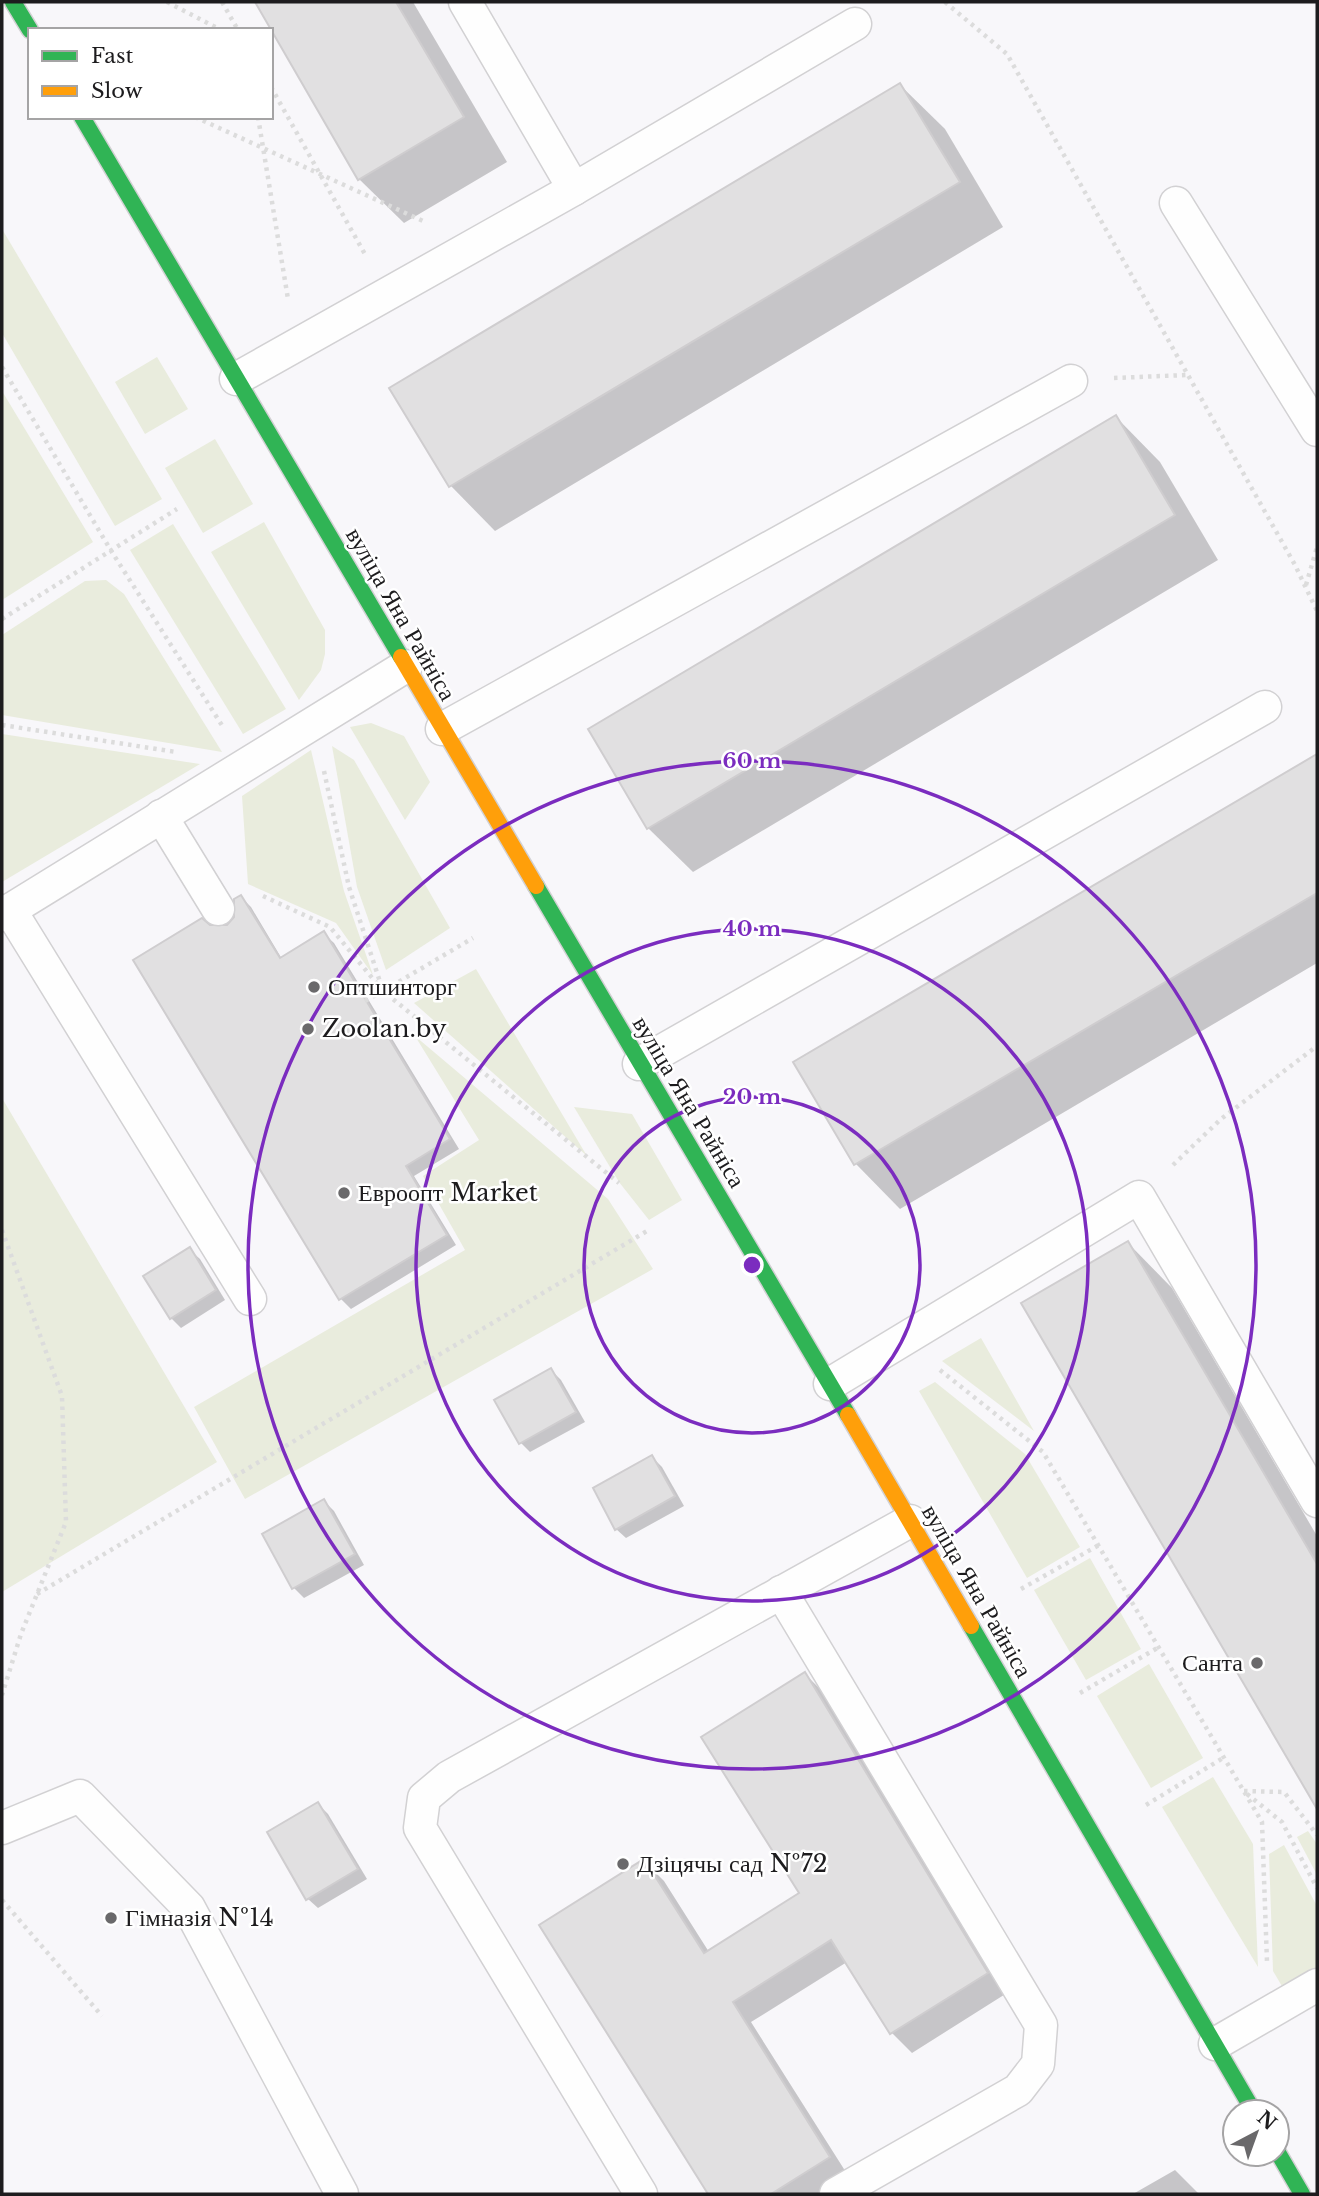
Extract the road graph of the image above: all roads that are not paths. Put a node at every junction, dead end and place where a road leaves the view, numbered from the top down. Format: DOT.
graph roads {
  1 [pos="13,2"];
  2 [pos="465,2"];
  3 [pos="855,24"];
  4 [pos="29,28"];
  5 [pos="83,119"];
  6 [pos="574,189"];
  7 [pos="1176,204"];
  8 [pos="236,379"];
  9 [pos="1070,381"];
  10 [pos="1317,430"];
  11 [pos="405,666"];
  12 [pos="1265,707"];
  13 [pos="442,729"];
  14 [pos="161,816"];
  15 [pos="218,909"];
  16 [pos="6,912"];
  17 [pos="639,1064"];
  18 [pos="250,1299"];
  19 [pos="830,1384"];
  20 [pos="1317,1501"];
  21 [pos="910,1521"];
  22 [pos="780,1592"];
  23 [pos="2,1828"];
  24 [pos="1317,1985"];
  25 [pos="1215,2044"];
  26 [pos="1246,2098"];
  27 [pos="1287,2168"];
  28 [pos="342,2194"];
  29 [pos="641,2194"];
  30 [pos="836,2194"];
  31 [pos="1302,2194"];
  1 -- 4 [label="street"];
  2 -- 6 [label="lane"];
  3 -- 6 [label="lane"];
  5 -- 8 [label="street, вуліца Яна Райніса"];
  6 -- 8 [label="lane"];
  7 -- 10 [label="lane"];
  8 -- 11 [label="street, вуліца Яна Райніса"];
  9 -- 13 [label="lane"];
  11 -- 13 [label="street, вуліца Яна Райніса"];
  11 -- 14 [label="lane"];
  12 -- 17 [label="lane"];
  13 -- 17 [label="street, вуліца Яна Райніса"];
  14 -- 15 [label="lane"];
  14 -- 16 [label="lane"];
  16 -- 18 [label="lane"];
  17 -- 19 [label="street, вуліца Яна Райніса"];
  19 -- 20 [label="lane"];
  19 -- 21 [label="street, вуліца Яна Райніса"];
  21 -- 22 [label="lane"];
  21 -- 25 [label="street, вуліца Яна Райніса"];
  22 -- 29 [label="lane"];
  22 -- 30 [label="lane"];
  23 -- 28 [label="lane"];
  24 -- 25 [label="lane"];
  25 -- 26 [label="street, вуліца Яна Райніса"];
  27 -- 31 [label="street"];
}
